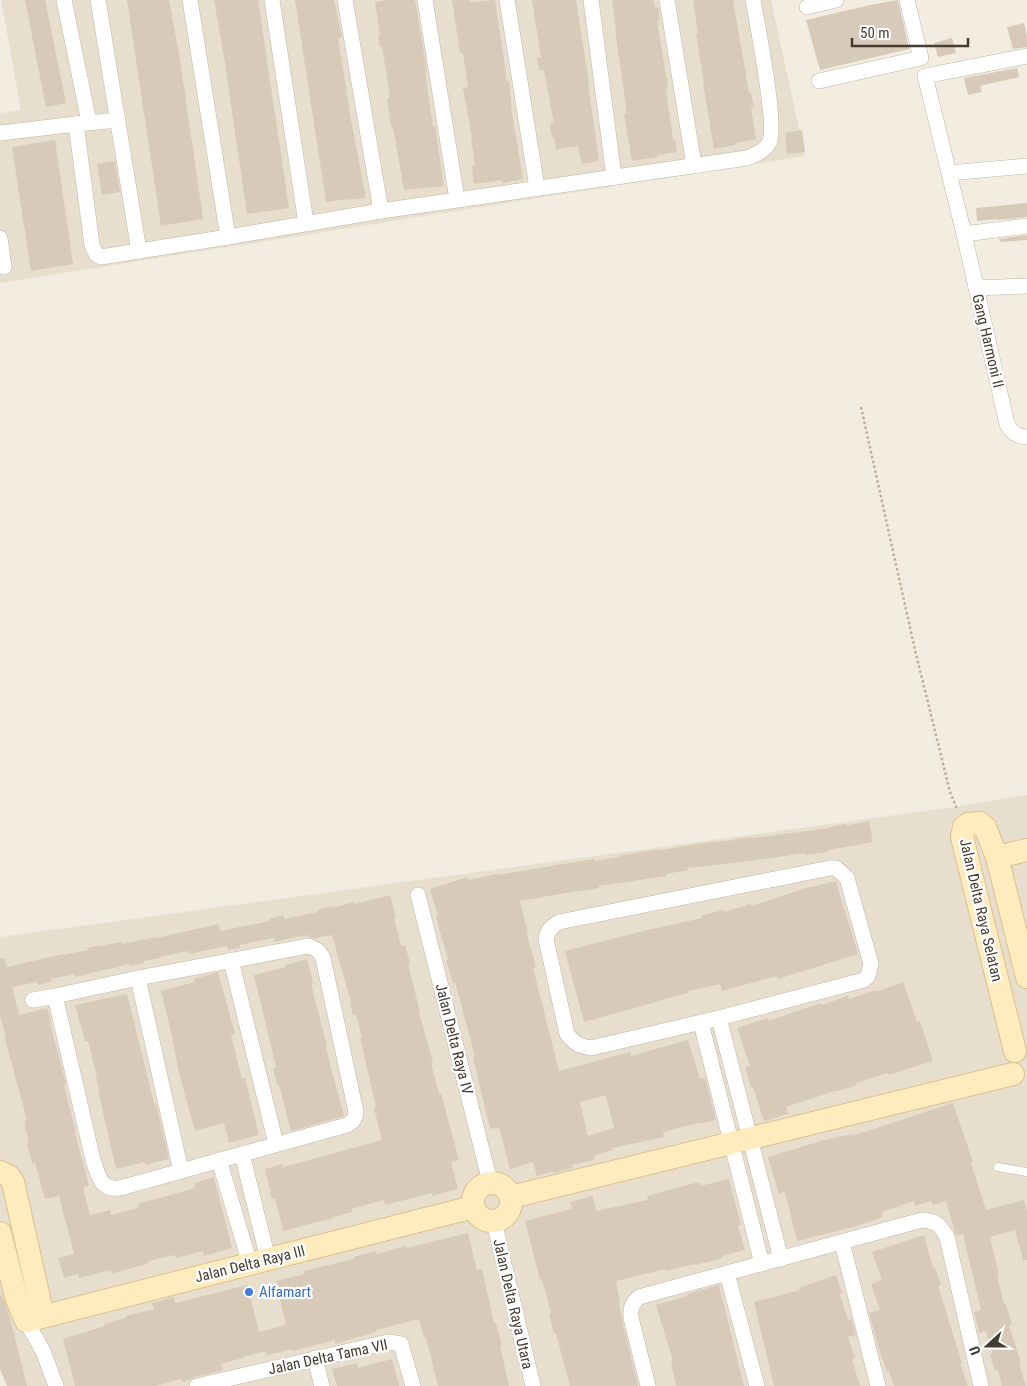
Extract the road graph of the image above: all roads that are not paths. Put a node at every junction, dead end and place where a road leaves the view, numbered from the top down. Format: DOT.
graph roads {
  1 [pos="64,0"];
  2 [pos="98,0"];
  3 [pos="190,0"];
  4 [pos="272,0"];
  5 [pos="345,0"];
  6 [pos="425,0"];
  7 [pos="507,0"];
  8 [pos="591,0"];
  9 [pos="667,0"];
  10 [pos="753,0"];
  11 [pos="836,0"];
  12 [pos="907,0"];
  13 [pos="807,7"];
  14 [pos="1027,56"];
  15 [pos="819,81"];
  16 [pos="118,120"];
  17 [pos="82,123"];
  18 [pos="0,133"];
  19 [pos="694,165"];
  20 [pos="1027,166"];
  21 [pos="949,173"];
  22 [pos="614,177"];
  23 [pos="537,188"];
  24 [pos="457,199"];
  25 [pos="381,211"];
  26 [pos="306,223"];
  27 [pos="1027,226"];
  28 [pos="964,234"];
  29 [pos="228,237"];
  30 [pos="0,238"];
  31 [pos="139,251"];
  32 [pos="4,267"];
  33 [pos="1027,286"];
  34 [pos="976,288"];
  35 [pos="1027,437"];
  36 [pos="1027,850"];
  37 [pos="997,857"];
  38 [pos="418,895"];
  39 [pos="231,960"];
  40 [pos="1027,977"];
  41 [pos="138,978"];
  42 [pos="55,996"];
  43 [pos="33,1000"];
  44 [pos="719,1018"];
  45 [pos="701,1023"];
  46 [pos="1021,1046"];
  47 [pos="1020,1081"];
  48 [pos="741,1141"];
  49 [pos="276,1144"];
  50 [pos="242,1154"];
  51 [pos="219,1160"];
  52 [pos="998,1167"];
  53 [pos="181,1170"];
  54 [pos="0,1172"];
  55 [pos="1027,1172"];
  56 [pos="490,1182"];
  57 [pos="511,1197"];
  58 [pos="473,1207"];
  59 [pos="494,1222"];
  60 [pos="0,1233"];
  61 [pos="842,1242"];
  62 [pos="780,1259"];
  63 [pos="259,1261"];
  64 [pos="762,1264"];
  65 [pos="727,1273"];
  66 [pos="35,1318"];
  67 [pos="315,1358"];
  68 [pos="230,1382"];
  69 [pos="56,1386"];
  70 [pos="197,1386"];
  71 [pos="322,1386"];
  72 [pos="413,1386"];
  73 [pos="533,1386"];
  74 [pos="648,1386"];
  75 [pos="757,1386"];
  76 [pos="878,1386"];
  77 [pos="981,1386"];
  1 -- 17 [label="street"];
  2 -- 16 [label="street"];
  3 -- 29 [label="street"];
  4 -- 26 [label="street"];
  5 -- 25 [label="street"];
  6 -- 24 [label="street"];
  7 -- 23 [label="street"];
  8 -- 22 [label="street"];
  9 -- 19 [label="street"];
  10 -- 19 [label="street"];
  11 -- 13 [label="street"];
  12 -- 15 [label="street"];
  14 -- 21 [label="street, Gang Harmoni II"];
  16 -- 17 [label="street"];
  16 -- 31 [label="street"];
  17 -- 18 [label="street"];
  17 -- 31 [label="street"];
  19 -- 22 [label="street"];
  20 -- 21 [label="street"];
  21 -- 28 [label="street, Gang Harmoni II"];
  22 -- 23 [label="street"];
  23 -- 24 [label="street"];
  24 -- 25 [label="street"];
  25 -- 26 [label="street"];
  26 -- 29 [label="street"];
  27 -- 28 [label="street"];
  28 -- 34 [label="street, Gang Harmoni II"];
  29 -- 31 [label="street"];
  30 -- 32 [label="street"];
  33 -- 34 [label="street"];
  34 -- 35 [label="street, Gang Harmoni II"];
  36 -- 37 [label="street"];
  37 -- 40 [label="street, Jalan Delta Raya Selatan"];
  37 -- 46 [label="street, Jalan Delta Raya Selatan"];
  38 -- 56 [label="street, Jalan Delta Raya IV"];
  39 -- 41 [label="street"];
  39 -- 49 [label="street"];
  39 -- 49 [label="street"];
  41 -- 42 [label="street"];
  41 -- 53 [label="street"];
  42 -- 43 [label="street"];
  42 -- 53 [label="street"];
  44 -- 45 [label="street"];
  44 -- 45 [label="street"];
  44 -- 48 [label="street"];
  45 -- 48 [label="street"];
  46 -- 47 [label="street"];
  47 -- 48 [label="street"];
  48 -- 57 [label="street"];
  48 -- 62 [label="street"];
  48 -- 64 [label="street"];
  49 -- 50 [label="street"];
  50 -- 51 [label="street"];
  50 -- 63 [label="street"];
  51 -- 53 [label="street"];
  51 -- 63 [label="street"];
  52 -- 55 [label="lane"];
  54 -- 66 [label="street"];
  56 -- 57 [label="street"];
  56 -- 58 [label="street"];
  57 -- 59 [label="street"];
  58 -- 59 [label="street"];
  58 -- 63 [label="street, Jalan Delta Raya III"];
  59 -- 73 [label="street, Jalan Delta Raya Utara"];
  60 -- 66 [label="street"];
  61 -- 62 [label="street"];
  61 -- 76 [label="street"];
  61 -- 77 [label="street"];
  62 -- 64 [label="street"];
  63 -- 66 [label="street, Jalan Delta Raya III"];
  64 -- 65 [label="street"];
  65 -- 74 [label="street"];
  65 -- 75 [label="street"];
  66 -- 69 [label="street"];
  67 -- 68 [label="street, Jalan Delta Tama VII"];
  67 -- 71 [label="street"];
  67 -- 72 [label="street, Jalan Delta Tama VII"];
  68 -- 70 [label="street, Jalan Delta Tama VII"];
}
